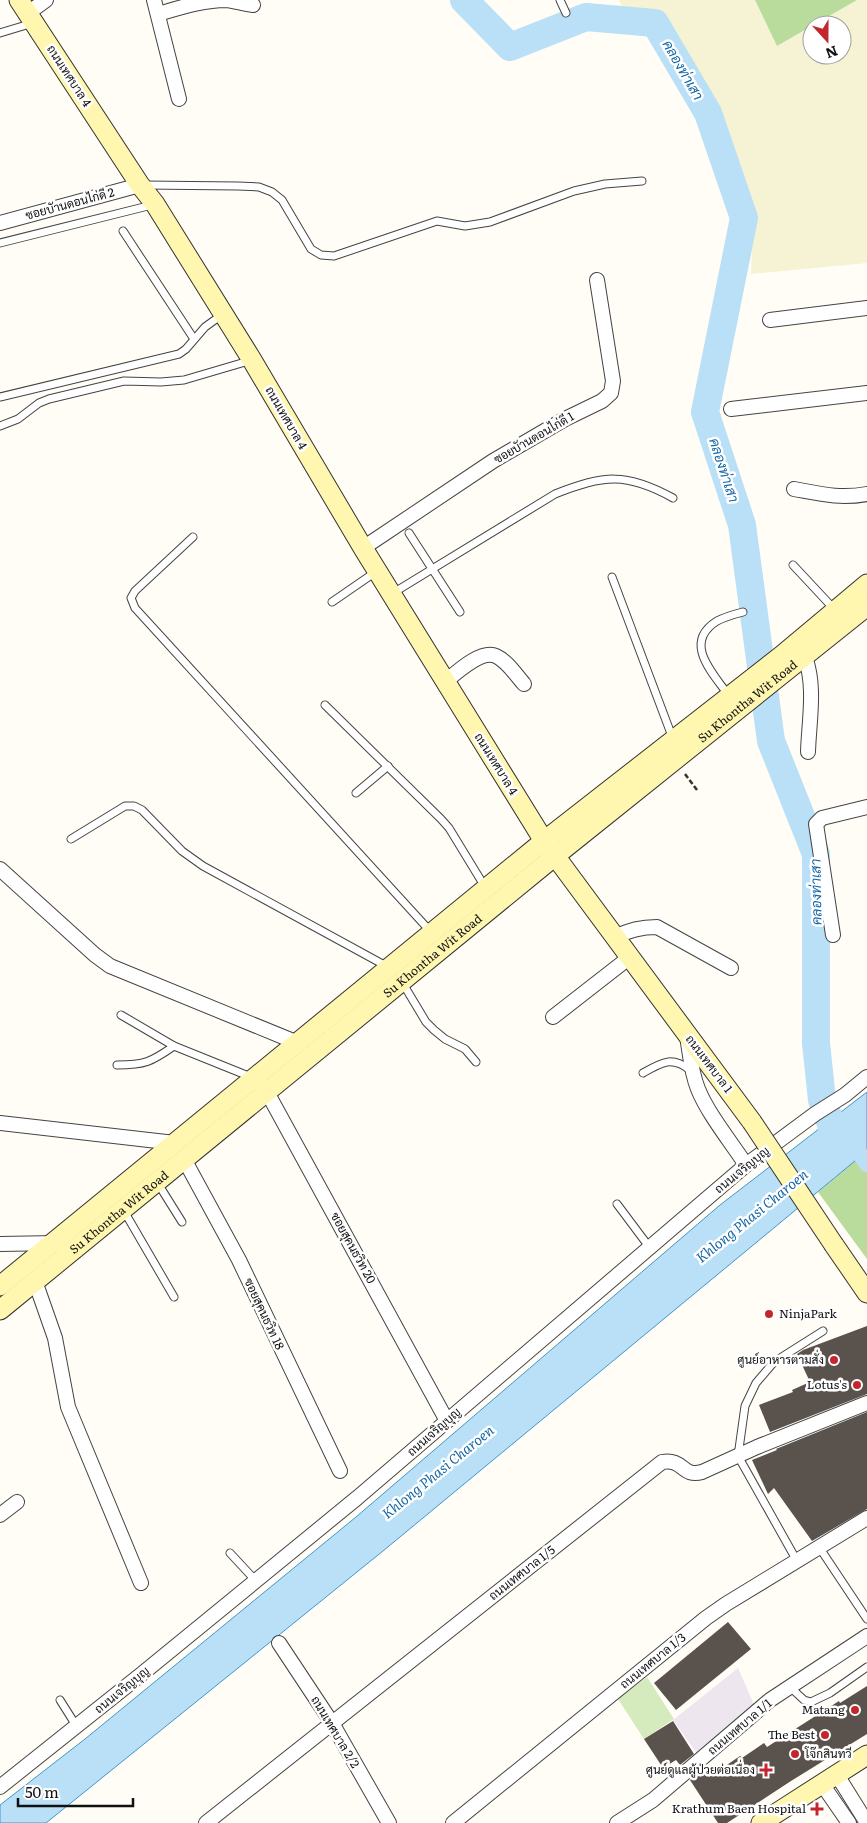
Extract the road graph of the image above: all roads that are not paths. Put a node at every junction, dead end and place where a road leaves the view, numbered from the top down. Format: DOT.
graph roads {
  1 [pos="46,0"];
  2 [pos="154,0"];
  3 [pos="560,0"];
  4 [pos="253,5"];
  5 [pos="26,8"];
  6 [pos="566,13"];
  7 [pos="158,14"];
  8 [pos="0,33"];
  9 [pos="179,99"];
  10 [pos="642,181"];
  11 [pos="140,185"];
  12 [pos="155,204"];
  13 [pos="0,223"];
  14 [pos="124,232"];
  15 [pos="0,243"];
  16 [pos="597,280"];
  17 [pos="867,308"];
  18 [pos="223,314"];
  19 [pos="770,320"];
  20 [pos="194,339"];
  21 [pos="252,360"];
  22 [pos="867,392"];
  23 [pos="0,397"];
  24 [pos="731,409"];
  25 [pos="0,426"];
  26 [pos="794,489"];
  27 [pos="867,494"];
  28 [pos="673,498"];
  29 [pos="409,533"];
  30 [pos="193,537"];
  31 [pos="363,548"];
  32 [pos="793,565"];
  33 [pos="432,569"];
  34 [pos="377,571"];
  35 [pos="612,577"];
  36 [pos="391,594"];
  37 [pos="865,595"];
  38 [pos="332,602"];
  39 [pos="835,610"];
  40 [pos="460,612"];
  41 [pos="743,612"];
  42 [pos="805,657"];
  43 [pos="784,663"];
  44 [pos="445,682"];
  45 [pos="524,684"];
  46 [pos="741,694"];
  47 [pos="325,705"];
  48 [pos="671,749"];
  49 [pos="808,752"];
  50 [pos="388,766"];
  51 [pos="356,793"];
  52 [pos="867,807"];
  53 [pos="71,838"];
  54 [pos="550,849"];
  55 [pos="0,868"];
  56 [pos="491,897"];
  57 [pos="432,933"];
  58 [pos="833,935"];
  59 [pos="615,938"];
  60 [pos="630,957"];
  61 [pos="731,968"];
  62 [pos="396,975"];
  63 [pos="121,1015"];
  64 [pos="553,1018"];
  65 [pos="687,1034"];
  66 [pos="298,1043"];
  67 [pos="174,1046"];
  68 [pos="476,1062"];
  69 [pos="117,1065"];
  70 [pos="693,1072"];
  71 [pos="643,1073"];
  72 [pos="867,1077"];
  73 [pos="260,1086"];
  74 [pos="0,1123"];
  75 [pos="180,1151"];
  76 [pos="746,1165"];
  77 [pos="157,1182"];
  78 [pos="617,1204"];
  79 [pos="124,1209"];
  80 [pos="182,1222"];
  81 [pos="53,1243"];
  82 [pos="0,1244"];
  83 [pos="78,1246"];
  84 [pos="650,1248"];
  85 [pos="35,1282"];
  86 [pos="0,1286"];
  87 [pos="867,1293"];
  88 [pos="174,1297"];
  89 [pos="0,1310"];
  90 [pos="823,1331"];
  91 [pos="867,1403"];
  92 [pos="447,1421"];
  93 [pos="738,1456"];
  94 [pos="340,1471"];
  95 [pos="17,1502"];
  96 [pos="0,1516"];
  97 [pos="867,1518"];
  98 [pos="819,1548"];
  99 [pos="230,1553"];
  100 [pos="798,1561"];
  101 [pos="256,1581"];
  102 [pos="141,1583"];
  103 [pos="867,1619"];
  104 [pos="867,1636"];
  105 [pos="279,1642"];
  106 [pos="867,1667"];
  107 [pos="790,1687"];
  108 [pos="60,1700"];
  109 [pos="332,1724"];
  110 [pos="77,1727"];
  111 [pos="867,1755"];
  112 [pos="830,1779"];
  113 [pos="0,1787"];
  114 [pos="206,1823"];
  115 [pos="388,1823"];
  116 [pos="453,1823"];
  117 [pos="617,1823"];
  118 [pos="761,1823"];
  119 [pos="849,1823"];
  120 [pos="867,1823"];
  1 -- 5 [label="street"];
  2 -- 7 [label="street"];
  3 -- 6 [label="lane"];
  4 -- 7 [label="street"];
  5 -- 8 [label="lane"];
  5 -- 11 [label="main road, ถนนเทศบาล 4"];
  7 -- 9 [label="street"];
  10 -- 11 [label="lane"];
  11 -- 12 [label="main road, ถนนเทศบาล 4"];
  11 -- 13 [label="street, ซอยบัานดอนไก่ดี 2"];
  12 -- 15 [label="lane"];
  12 -- 18 [label="main road, ถนนเทศบาล 4"];
  14 -- 20 [label="lane"];
  16 -- 31 [label="street, ซอยบัานดอนไก่ดี 1"];
  17 -- 19 [label="street"];
  18 -- 20 [label="lane"];
  18 -- 21 [label="main road, ถนนเทศบาล 4"];
  20 -- 23 [label="lane"];
  21 -- 25 [label="lane"];
  21 -- 31 [label="main road, ถนนเทศบาล 4"];
  22 -- 24 [label="street"];
  26 -- 27 [label="street"];
  28 -- 33 [label="lane"];
  29 -- 33 [label="lane"];
  30 -- 57 [label="lane"];
  31 -- 34 [label="main road, ถนนเทศบาล 4"];
  32 -- 39 [label="lane"];
  33 -- 36 [label="lane"];
  33 -- 40 [label="lane"];
  34 -- 36 [label="main road, ถนนเทศบาล 4"];
  34 -- 38 [label="lane"];
  35 -- 48 [label="lane"];
  36 -- 44 [label="main road, ถนนเทศบาล 4"];
  37 -- 39 [label="main road, Su Khontha Wit Road"];
  37 -- 42 [label="main road, Su Khontha Wit Road"];
  39 -- 43 [label="main road, Su Khontha Wit Road"];
  41 -- 46 [label="lane"];
  42 -- 43 [label="main road, Su Khontha Wit Road"];
  42 -- 49 [label="street"];
  43 -- 46 [label="main road, Su Khontha Wit Road"];
  44 -- 45 [label="street"];
  44 -- 54 [label="main road, ถนนเทศบาล 4"];
  46 -- 48 [label="main road, Su Khontha Wit Road"];
  47 -- 50 [label="lane"];
  48 -- 54 [label="main road, Su Khontha Wit Road"];
  50 -- 51 [label="lane"];
  50 -- 56 [label="lane"];
  52 -- 58 [label="street"];
  53 -- 62 [label="lane"];
  54 -- 56 [label="main road, Su Khontha Wit Road"];
  54 -- 59 [label="main road, ถนนเทศบาล 1"];
  55 -- 66 [label="street"];
  56 -- 57 [label="main road, Su Khontha Wit Road"];
  56 -- 62 [label="main road, Su Khontha Wit Road"];
  57 -- 62 [label="main road, Su Khontha Wit Road"];
  59 -- 60 [label="main road, ถนนเทศบาล 1"];
  59 -- 61 [label="street"];
  60 -- 64 [label="street"];
  60 -- 65 [label="main road, ถนนเทศบาล 1"];
  62 -- 66 [label="main road, Su Khontha Wit Road"];
  62 -- 68 [label="lane"];
  62 -- 73 [label="main road, Su Khontha Wit Road"];
  63 -- 67 [label="lane"];
  65 -- 70 [label="street"];
  65 -- 87 [label="main road, ถนนเทศบาล 1, bridge"];
  66 -- 73 [label="main road, Su Khontha Wit Road"];
  67 -- 69 [label="lane"];
  67 -- 73 [label="lane"];
  70 -- 71 [label="lane"];
  70 -- 76 [label="street"];
  72 -- 76 [label="street, ถนนเจริญบุญ"];
  73 -- 75 [label="main road, Su Khontha Wit Road"];
  73 -- 92 [label="street, ซอยสุคนธวิท 20"];
  74 -- 75 [label="street"];
  75 -- 77 [label="main road, Su Khontha Wit Road"];
  75 -- 81 [label="main road, Su Khontha Wit Road"];
  75 -- 94 [label="street, ซอยสุคนธวิท 18"];
  76 -- 84 [label="street, ถนนเจริญบุญ"];
  77 -- 79 [label="main road, Su Khontha Wit Road"];
  77 -- 80 [label="lane"];
  78 -- 84 [label="lane"];
  79 -- 83 [label="main road, Su Khontha Wit Road"];
  79 -- 88 [label="lane"];
  81 -- 82 [label="street"];
  81 -- 83 [label="street"];
  81 -- 86 [label="main road, Su Khontha Wit Road"];
  83 -- 85 [label="main road, Su Khontha Wit Road"];
  84 -- 92 [label="street, ถนนเจริญบุญ"];
  85 -- 89 [label="main road, Su Khontha Wit Road"];
  85 -- 102 [label="street"];
  90 -- 93 [label="lane"];
  91 -- 93 [label="street, ถนนเทศบาล 1/5"];
  92 -- 101 [label="street, ถนนเจริญบุญ"];
  93 -- 100 [label="lane"];
  93 -- 109 [label="street, ถนนเทศบาล 1/5"];
  95 -- 96 [label="street"];
  97 -- 98 [label="street, ถนนเทศบาล 1/3"];
  98 -- 100 [label="street, ถนนเทศบาล 1/3"];
  98 -- 103 [label="lane"];
  99 -- 101 [label="lane"];
  100 -- 116 [label="street, ถนนเทศบาล 1/3"];
  101 -- 110 [label="street, ถนนเจริญบุญ"];
  104 -- 107 [label="street, ถนนเทศบาล 1/1"];
  105 -- 109 [label="street, ถนนเทศบาล 2/2"];
  106 -- 107 [label="lane"];
  107 -- 117 [label="street, ถนนเทศบาล 1/1"];
  108 -- 110 [label="lane"];
  109 -- 114 [label="street, ถนนเทศบาล 1/5"];
  109 -- 115 [label="street, ถนนเทศบาล 2/2"];
  110 -- 113 [label="street, ถนนเจริญบุญ"];
  111 -- 112 [label="main road"];
  112 -- 118 [label="main road"];
  112 -- 119 [label="street"];
  112 -- 120 [label="street"];
}
